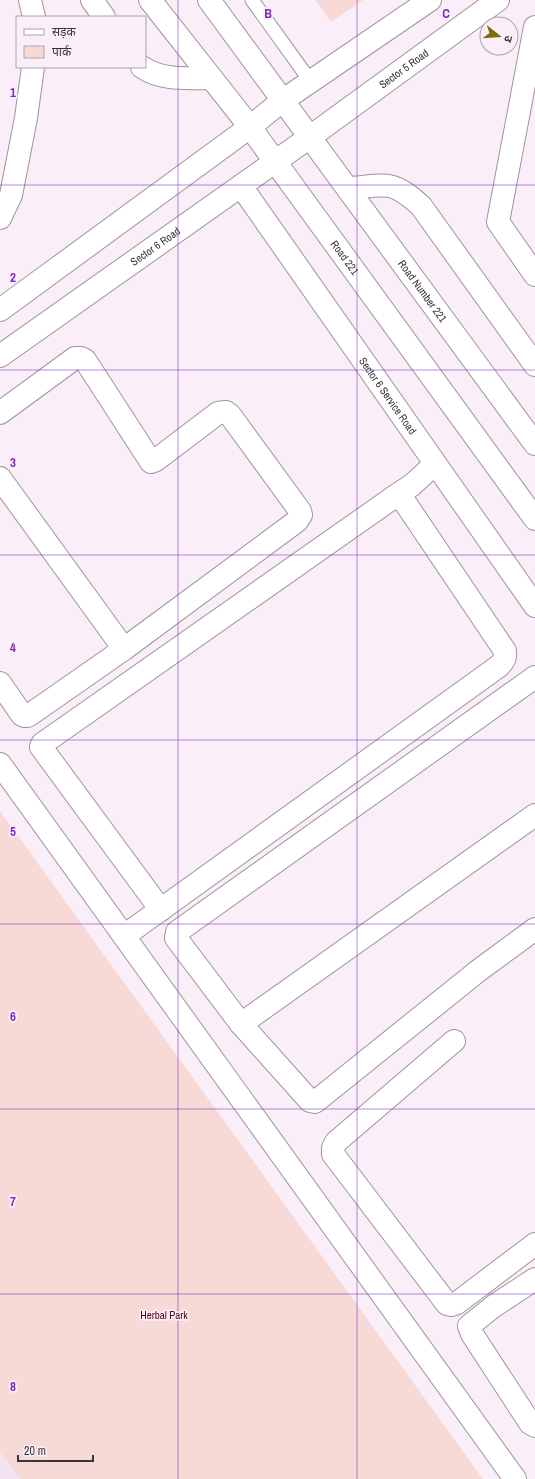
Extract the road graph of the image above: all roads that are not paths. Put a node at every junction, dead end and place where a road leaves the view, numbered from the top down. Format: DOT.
graph roads {
  1 [pos="30,0"];
  2 [pos="92,0"];
  3 [pos="150,0"];
  4 [pos="209,0"];
  5 [pos="252,0"];
  6 [pos="430,0"];
  7 [pos="498,0"];
  8 [pos="34,16"];
  9 [pos="103,16"];
  10 [pos="535,27"];
  11 [pos="33,68"];
  12 [pos="144,68"];
  13 [pos="211,78"];
  14 [pos="311,82"];
  15 [pos="282,101"];
  16 [pos="250,127"];
  17 [pos="310,137"];
  18 [pos="275,162"];
  19 [pos="241,186"];
  20 [pos="348,188"];
  21 [pos="0,218"];
  22 [pos="535,275"];
  23 [pos="0,310"];
  24 [pos="0,356"];
  25 [pos="535,365"];
  26 [pos="0,413"];
  27 [pos="535,444"];
  28 [pos="435,464"];
  29 [pos="0,478"];
  30 [pos="394,497"];
  31 [pos="535,519"];
  32 [pos="535,606"];
  33 [pos="124,649"];
  34 [pos="535,677"];
  35 [pos="0,683"];
  36 [pos="0,764"];
  37 [pos="535,815"];
  38 [pos="161,910"];
  39 [pos="535,929"];
  40 [pos="124,936"];
  41 [pos="241,1024"];
  42 [pos="454,1041"];
  43 [pos="535,1244"];
  44 [pos="535,1278"];
  45 [pos="535,1426"];
  46 [pos="515,1479"];
  1 -- 8 [label="street"];
  2 -- 9 [label="street"];
  3 -- 13 [label="street, Road 221"];
  4 -- 15 [label="street"];
  5 -- 14 [label="lane"];
  6 -- 14 [label="street"];
  7 -- 17 [label="street, Sector 5 Road"];
  10 -- 22 [label="street"];
  11 -- 21 [label="street"];
  12 -- 13 [label="street"];
  13 -- 16 [label="street, Road 221"];
  14 -- 15 [label="street"];
  15 -- 16 [label="street"];
  15 -- 17 [label="street, Road Number 221"];
  16 -- 18 [label="street, Road 221"];
  16 -- 23 [label="street"];
  17 -- 18 [label="street, Sector 6 Road"];
  17 -- 20 [label="street, Road Number 221"];
  18 -- 19 [label="street, Sector 6 Road"];
  18 -- 31 [label="street, Road 221"];
  19 -- 24 [label="street, Sector 6 Road"];
  19 -- 28 [label="street, Sector 6 Service Road"];
  20 -- 25 [label="street"];
  20 -- 27 [label="street, Road Number 221"];
  26 -- 33 [label="street"];
  28 -- 30 [label="street"];
  28 -- 32 [label="street, Sector 6 Service Road"];
  29 -- 33 [label="street"];
  30 -- 38 [label="street"];
  30 -- 38 [label="street"];
  33 -- 35 [label="street"];
  34 -- 41 [label="street"];
  36 -- 40 [label="street"];
  37 -- 41 [label="street"];
  38 -- 40 [label="street"];
  39 -- 41 [label="street"];
  40 -- 46 [label="street"];
  42 -- 43 [label="street"];
  44 -- 45 [label="street"];
}
